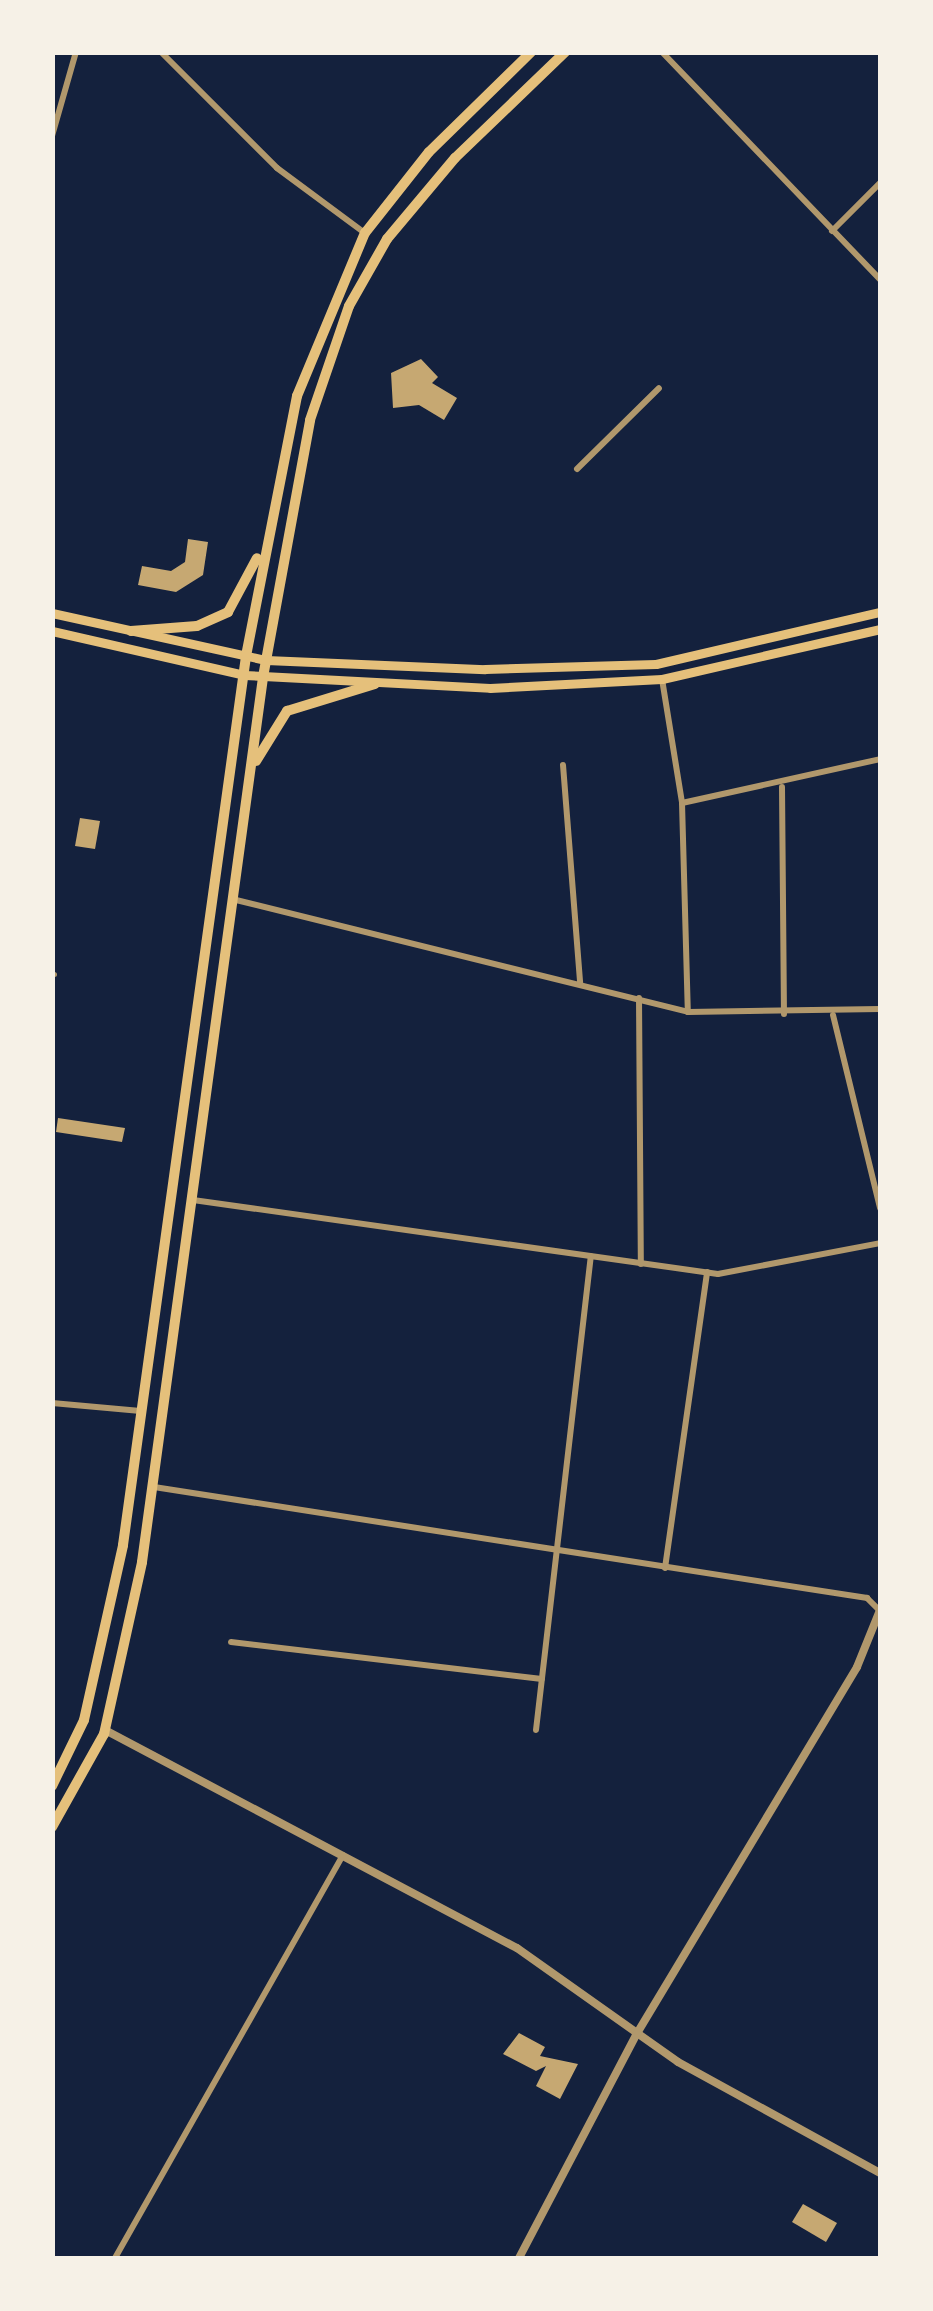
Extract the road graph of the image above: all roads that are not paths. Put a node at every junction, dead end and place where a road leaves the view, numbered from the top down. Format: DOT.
graph roads {
  1 [pos="76,52"];
  2 [pos="161,52"];
  3 [pos="531,52"];
  4 [pos="565,52"];
  5 [pos="662,52"];
  6 [pos="52,136"];
  7 [pos="880,183"];
  8 [pos="832,231"];
  9 [pos="365,233"];
  10 [pos="880,279"];
  11 [pos="659,388"];
  12 [pos="577,469"];
  13 [pos="265,539"];
  14 [pos="880,612"];
  15 [pos="52,613"];
  16 [pos="880,629"];
  17 [pos="52,631"];
  18 [pos="131,631"];
  19 [pos="246,656"];
  20 [pos="266,660"];
  21 [pos="244,675"];
  22 [pos="263,677"];
  23 [pos="662,680"];
  24 [pos="374,684"];
  25 [pos="880,760"];
  26 [pos="564,765"];
  27 [pos="251,770"];
  28 [pos="782,787"];
  29 [pos="682,803"];
  30 [pos="232,899"];
  31 [pos="580,983"];
  32 [pos="639,998"];
  33 [pos="880,1010"];
  34 [pos="688,1012"];
  35 [pos="784,1014"];
  36 [pos="834,1015"];
  37 [pos="192,1200"];
  38 [pos="880,1208"];
  39 [pos="880,1243"];
  40 [pos="590,1256"];
  41 [pos="641,1264"];
  42 [pos="706,1272"];
  43 [pos="52,1403"];
  44 [pos="142,1411"];
  45 [pos="154,1487"];
  46 [pos="123,1545"];
  47 [pos="144,1548"];
  48 [pos="557,1550"];
  49 [pos="665,1568"];
  50 [pos="880,1610"];
  51 [pos="231,1642"];
  52 [pos="542,1679"];
  53 [pos="105,1730"];
  54 [pos="536,1730"];
  55 [pos="52,1786"];
  56 [pos="52,1827"];
  57 [pos="343,1855"];
  58 [pos="636,2035"];
  59 [pos="880,2172"];
  60 [pos="115,2258"];
  61 [pos="519,2258"];
  1 -- 6 [label="street"];
  2 -- 9 [label="street"];
  3 -- 9 [label="main road"];
  4 -- 20 [label="main road"];
  5 -- 8 [label="street"];
  7 -- 8 [label="street"];
  8 -- 10 [label="street"];
  9 -- 13 [label="main road"];
  11 -- 12 [label="street"];
  13 -- 18 [label="main road"];
  13 -- 19 [label="main road"];
  14 -- 20 [label="main road"];
  15 -- 18 [label="main road"];
  16 -- 23 [label="main road"];
  17 -- 21 [label="main road"];
  18 -- 19 [label="main road"];
  19 -- 20 [label="main road"];
  19 -- 21 [label="main road"];
  20 -- 22 [label="main road"];
  21 -- 22 [label="main road"];
  21 -- 44 [label="main road"];
  22 -- 24 [label="main road"];
  22 -- 27 [label="main road"];
  23 -- 24 [label="main road"];
  23 -- 29 [label="street"];
  24 -- 27 [label="main road"];
  25 -- 28 [label="street"];
  26 -- 31 [label="street"];
  27 -- 30 [label="main road"];
  28 -- 29 [label="street"];
  28 -- 35 [label="street"];
  29 -- 34 [label="street"];
  30 -- 31 [label="street"];
  30 -- 37 [label="main road"];
  31 -- 32 [label="street"];
  32 -- 34 [label="street"];
  32 -- 41 [label="street"];
  33 -- 36 [label="street"];
  34 -- 35 [label="street"];
  35 -- 36 [label="street"];
  36 -- 38 [label="street"];
  37 -- 40 [label="street"];
  37 -- 45 [label="main road"];
  39 -- 42 [label="street"];
  40 -- 41 [label="street"];
  40 -- 48 [label="street"];
  41 -- 42 [label="street"];
  42 -- 49 [label="street"];
  43 -- 44 [label="street"];
  44 -- 46 [label="main road"];
  45 -- 47 [label="main road"];
  45 -- 48 [label="street"];
  46 -- 47 [label="main road"];
  46 -- 55 [label="main road"];
  47 -- 53 [label="main road"];
  48 -- 49 [label="street"];
  48 -- 52 [label="street"];
  49 -- 50 [label="street"];
  50 -- 58 [label="street"];
  51 -- 52 [label="street"];
  52 -- 54 [label="street"];
  53 -- 56 [label="main road"];
  53 -- 57 [label="street"];
  57 -- 58 [label="street"];
  57 -- 60 [label="street"];
  58 -- 59 [label="street"];
  58 -- 61 [label="street"];
}
